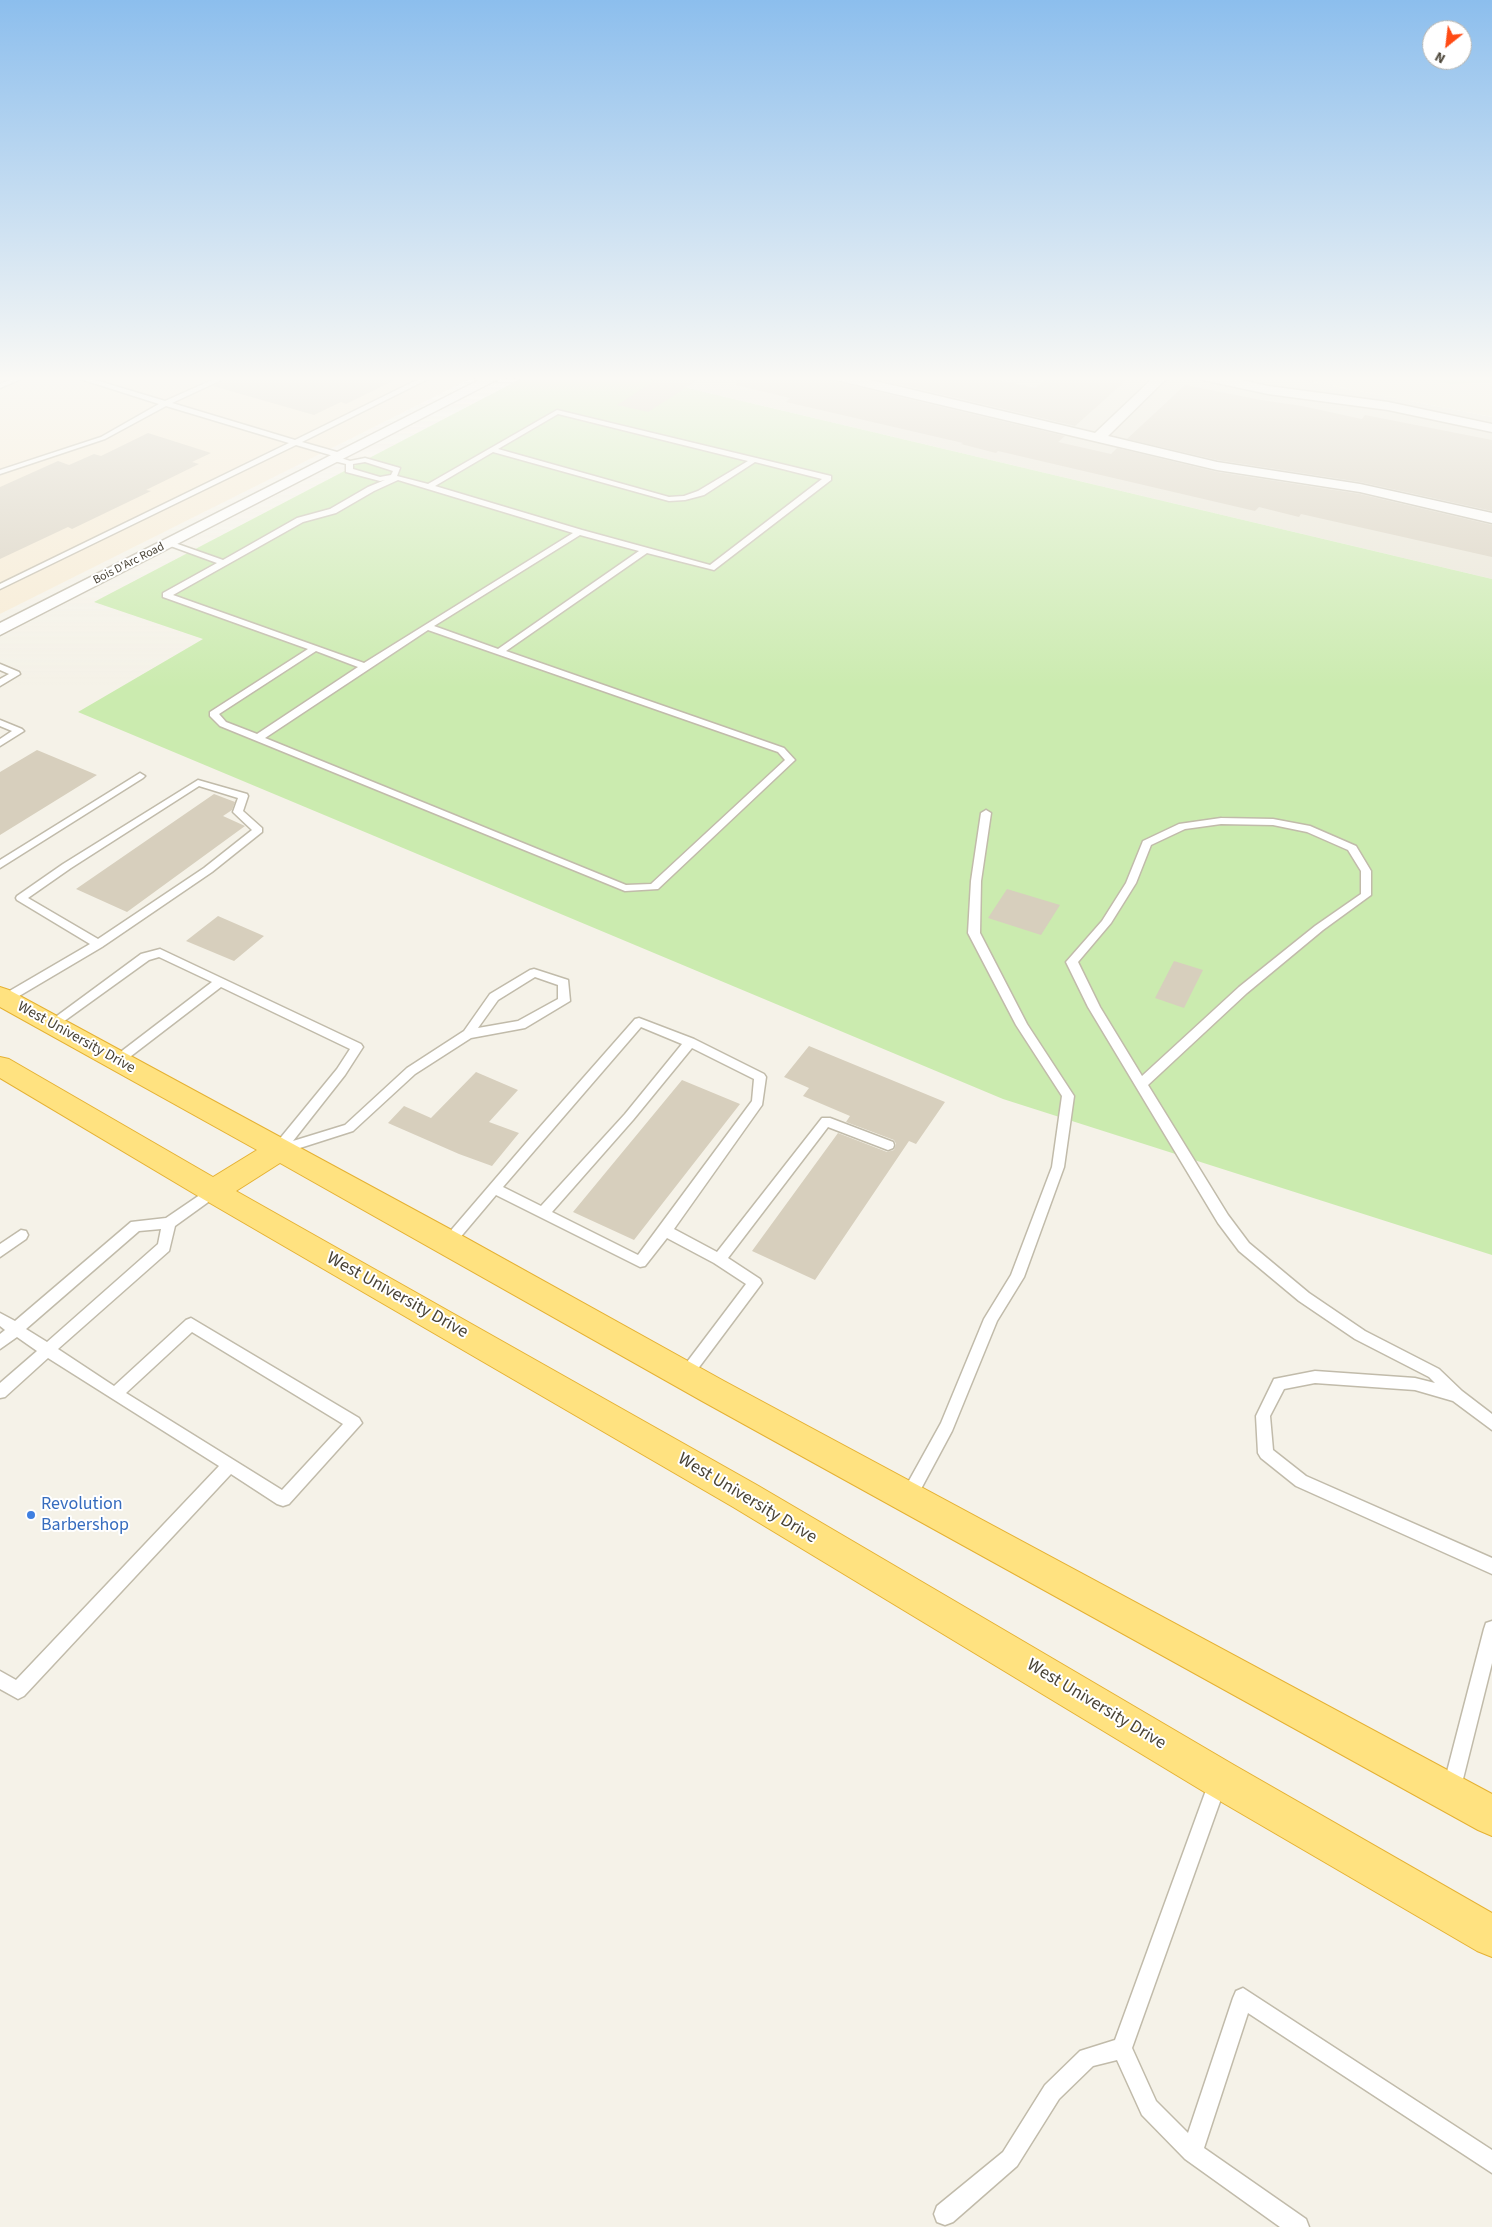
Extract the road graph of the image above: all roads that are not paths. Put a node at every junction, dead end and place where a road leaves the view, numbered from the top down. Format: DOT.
graph roads {
  1 [pos="217,480"];
  2 [pos="299,480"];
  3 [pos="389,480"];
  4 [pos="406,480"];
  5 [pos="439,480"];
  6 [pos="601,480"];
  7 [pos="722,480"];
  8 [pos="825,480"];
  9 [pos="1308,480"];
  10 [pos="429,486"];
  11 [pos="1492,518"];
  12 [pos="579,532"];
  13 [pos="169,544"];
  14 [pos="646,550"];
  15 [pos="224,563"];
  16 [pos="0,586"];
  17 [pos="428,627"];
  18 [pos="0,630"];
  19 [pos="314,648"];
  20 [pos="499,652"];
  21 [pos="365,666"];
  22 [pos="0,667"];
  23 [pos="0,683"];
  24 [pos="0,723"];
  25 [pos="258,738"];
  26 [pos="0,743"];
  27 [pos="140,776"];
  28 [pos="986,813"];
  29 [pos="0,865"];
  30 [pos="98,944"];
  31 [pos="220,982"];
  32 [pos="2,998"];
  33 [pos="52,1024"];
  34 [pos="468,1034"];
  35 [pos="690,1042"];
  36 [pos="118,1060"];
  37 [pos="0,1066"];
  38 [pos="1141,1084"];
  39 [pos="888,1145"];
  40 [pos="278,1150"];
  41 [pos="495,1188"];
  42 [pos="213,1191"];
  43 [pos="543,1213"];
  44 [pos="169,1222"];
  45 [pos="665,1231"];
  46 [pos="21,1235"];
  47 [pos="448,1242"];
  48 [pos="0,1252"];
  49 [pos="719,1259"];
  50 [pos="0,1319"];
  51 [pos="16,1329"];
  52 [pos="0,1343"];
  53 [pos="47,1349"];
  54 [pos="686,1374"];
  55 [pos="0,1392"];
  56 [pos="115,1394"];
  57 [pos="1457,1396"];
  58 [pos="1492,1423"];
  59 [pos="230,1465"];
  60 [pos="908,1497"];
  61 [pos="1492,1566"];
  62 [pos="1492,1629"];
  63 [pos="0,1680"];
  64 [pos="1220,1779"];
  65 [pos="1450,1793"];
  66 [pos="1492,1816"];
  67 [pos="1492,1936"];
  68 [pos="1122,2048"];
  69 [pos="1192,2152"];
  70 [pos="1492,2162"];
  71 [pos="945,2214"];
  72 [pos="1298,2227"];
  1 -- 16 [label="lane"];
  2 -- 13 [label="street, Bois D'Arc Road"];
  3 -- 15 [label="lane"];
  4 -- 10 [label="lane"];
  5 -- 10 [label="lane"];
  6 -- 7 [label="lane"];
  8 -- 14 [label="lane"];
  9 -- 11 [label="street"];
  10 -- 12 [label="lane"];
  12 -- 14 [label="lane"];
  12 -- 17 [label="lane"];
  13 -- 15 [label="lane"];
  13 -- 18 [label="street, Bois D'Arc Road"];
  14 -- 20 [label="lane"];
  15 -- 19 [label="lane"];
  17 -- 20 [label="lane"];
  17 -- 21 [label="lane"];
  19 -- 21 [label="lane"];
  19 -- 25 [label="lane"];
  20 -- 25 [label="lane"];
  21 -- 25 [label="lane"];
  22 -- 23 [label="lane"];
  24 -- 26 [label="lane"];
  27 -- 29 [label="lane"];
  28 -- 60 [label="lane"];
  30 -- 30 [label="lane"];
  30 -- 32 [label="lane"];
  31 -- 33 [label="lane"];
  31 -- 36 [label="lane"];
  31 -- 40 [label="lane"];
  32 -- 33 [label="highway, West University Drive"];
  33 -- 36 [label="highway, West University Drive"];
  34 -- 34 [label="lane"];
  34 -- 40 [label="lane"];
  35 -- 41 [label="lane"];
  35 -- 43 [label="lane"];
  35 -- 45 [label="lane"];
  36 -- 40 [label="highway, West University Drive"];
  37 -- 42 [label="highway, West University Drive"];
  38 -- 38 [label="lane"];
  38 -- 57 [label="lane"];
  39 -- 49 [label="lane"];
  40 -- 42 [label="highway"];
  40 -- 47 [label="highway, West University Drive"];
  41 -- 43 [label="lane"];
  41 -- 47 [label="lane"];
  42 -- 44 [label="lane"];
  42 -- 64 [label="highway, West University Drive"];
  43 -- 45 [label="lane"];
  44 -- 51 [label="lane"];
  44 -- 53 [label="lane"];
  45 -- 49 [label="lane"];
  46 -- 48 [label="lane"];
  47 -- 54 [label="highway, West University Drive"];
  49 -- 54 [label="lane"];
  50 -- 51 [label="lane"];
  51 -- 52 [label="lane"];
  51 -- 53 [label="lane"];
  53 -- 55 [label="lane"];
  53 -- 56 [label="lane"];
  54 -- 60 [label="highway, West University Drive"];
  56 -- 59 [label="lane"];
  56 -- 59 [label="lane"];
  57 -- 58 [label="lane"];
  57 -- 61 [label="lane"];
  59 -- 63 [label="lane"];
  60 -- 65 [label="highway, West University Drive"];
  62 -- 65 [label="lane"];
  64 -- 67 [label="highway, West University Drive"];
  64 -- 68 [label="lane"];
  65 -- 66 [label="highway, West University Drive"];
  68 -- 69 [label="lane"];
  68 -- 71 [label="lane"];
  69 -- 70 [label="lane"];
  69 -- 72 [label="lane"];
}
